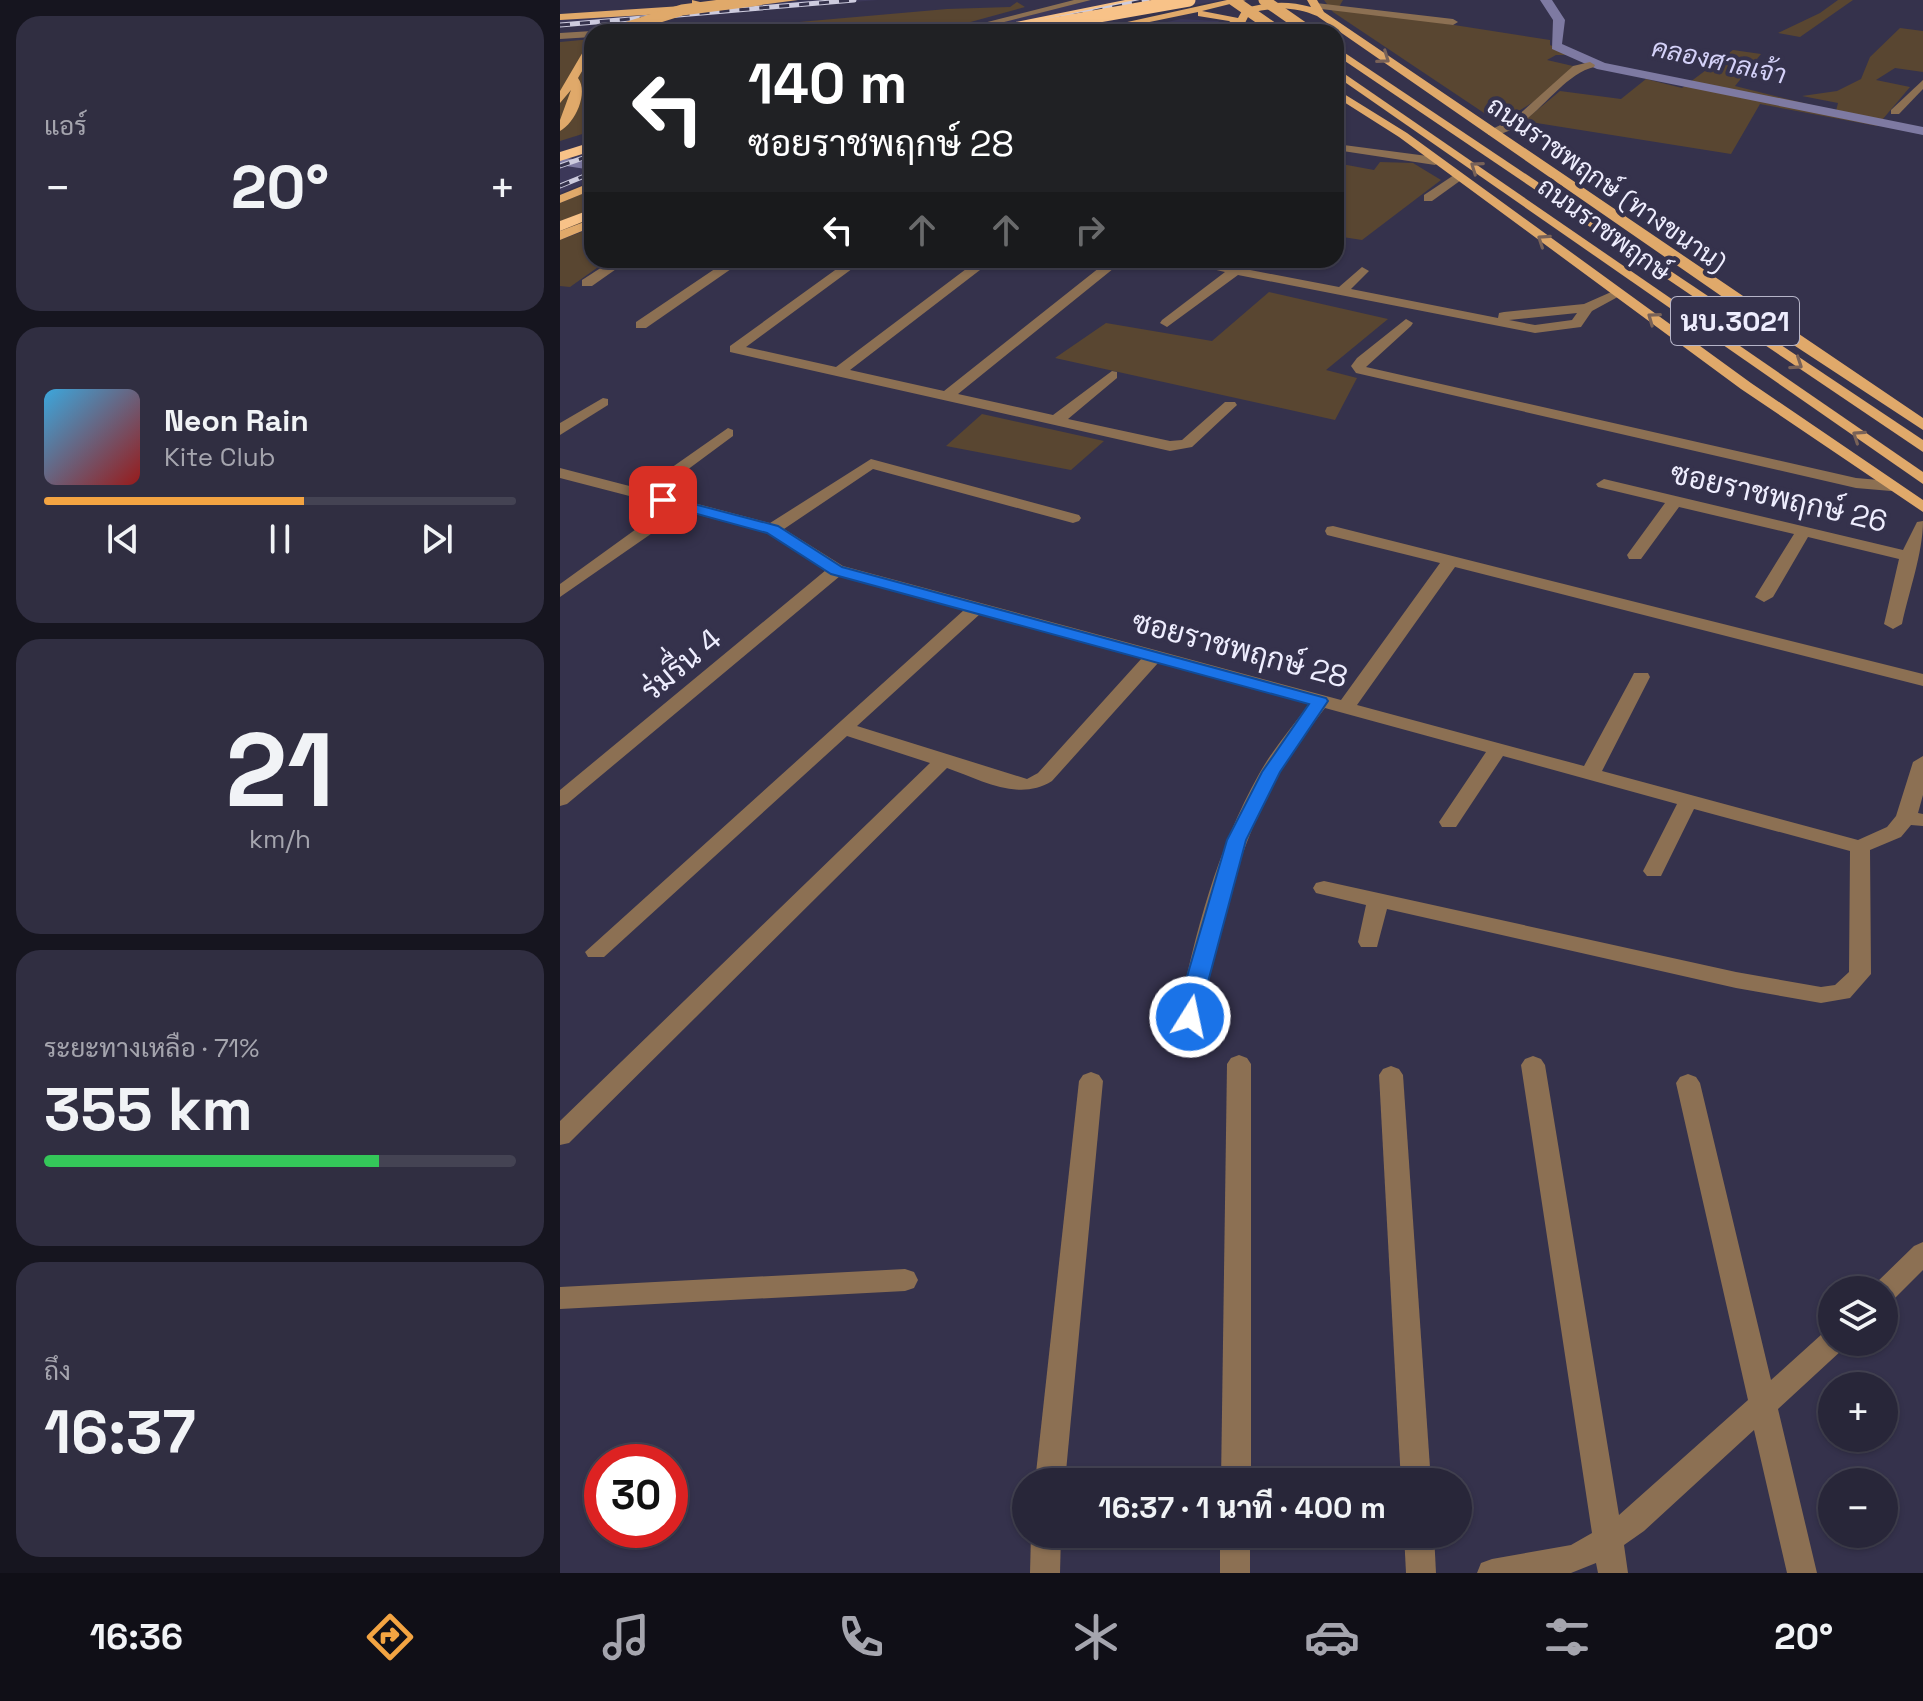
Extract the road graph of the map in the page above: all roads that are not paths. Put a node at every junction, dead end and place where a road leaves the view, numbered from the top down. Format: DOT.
graph roads {
  1 [pos="759,0"];
  2 [pos="793,0"];
  3 [pos="1086,0"];
  4 [pos="1144,0"];
  5 [pos="1189,0"];
  6 [pos="1233,0"];
  7 [pos="1241,0"];
  8 [pos="1264,0"];
  9 [pos="712,2"];
  10 [pos="1354,4"];
  11 [pos="1316,7"];
  12 [pos="1165,15"];
  13 [pos="560,16"];
  14 [pos="1453,22"];
  15 [pos="1240,23"];
  16 [pos="637,24"];
  17 [pos="986,24"];
  18 [pos="1015,24"];
  19 [pos="1053,24"];
  20 [pos="1125,24"];
  21 [pos="1268,24"];
  22 [pos="1298,24"];
  23 [pos="1340,24"];
  24 [pos="1344,27"];
  25 [pos="584,34"];
  26 [pos="560,36"];
  27 [pos="1344,55"];
  28 [pos="584,58"];
  29 [pos="1590,65"];
  30 [pos="575,73"];
  31 [pos="1344,77"];
  32 [pos="1923,83"];
  33 [pos="1344,97"];
  34 [pos="560,100"];
  35 [pos="1895,112"];
  36 [pos="1443,122"];
  37 [pos="560,128"];
  38 [pos="1492,133"];
  39 [pos="584,138"];
  40 [pos="584,141"];
  41 [pos="560,147"];
  42 [pos="1344,148"];
  43 [pos="560,157"];
  44 [pos="1435,161"];
  45 [pos="1458,178"];
  46 [pos="584,189"];
  47 [pos="584,197"];
  48 [pos="1428,198"];
  49 [pos="560,199"];
  50 [pos="584,216"];
  51 [pos="560,226"];
  52 [pos="584,226"];
  53 [pos="1562,229"];
  54 [pos="560,236"];
  55 [pos="1653,246"];
  56 [pos="610,268"];
  57 [pos="725,268"];
  58 [pos="846,268"];
  59 [pos="976,268"];
  60 [pos="1107,268"];
  61 [pos="1224,268"];
  62 [pos="1238,268"];
  63 [pos="1235,270"];
  64 [pos="1362,271"];
  65 [pos="587,283"];
  66 [pos="1613,289"];
  67 [pos="1342,291"];
  68 [pos="1167,323"];
  69 [pos="1406,323"];
  70 [pos="641,325"];
  71 [pos="839,372"];
  72 [pos="1112,375"];
  73 [pos="948,395"];
  74 [pos="603,402"];
  75 [pos="1230,405"];
  76 [pos="1058,419"];
  77 [pos="1923,424"];
  78 [pos="560,430"];
  79 [pos="728,433"];
  80 [pos="1923,447"];
  81 [pos="560,473"];
  82 [pos="1923,479"];
  83 [pos="1604,484"];
  84 [pos="1891,486"];
  85 [pos="644,495"];
  86 [pos="1675,501"];
  87 [pos="681,505"];
  88 [pos="1923,507"];
  89 [pos="1073,518"];
  90 [pos="1923,526"];
  91 [pos="773,529"];
  92 [pos="1333,531"];
  93 [pos="1804,531"];
  94 [pos="1635,555"];
  95 [pos="1908,556"];
  96 [pos="1452,559"];
  97 [pos="837,570"];
  98 [pos="560,592"];
  99 [pos="1764,597"];
  100 [pos="976,608"];
  101 [pos="1893,624"];
  102 [pos="1154,656"];
  103 [pos="1641,677"];
  104 [pos="1923,680"];
  105 [pos="1320,701"];
  106 [pos="1345,708"];
  107 [pos="843,728"];
  108 [pos="1498,749"];
  109 [pos="943,761"];
  110 [pos="1923,762"];
  111 [pos="1590,774"];
  112 [pos="560,800"];
  113 [pos="1688,801"];
  114 [pos="1915,819"];
  115 [pos="1449,822"];
  116 [pos="1860,847"];
  117 [pos="1654,871"];
  118 [pos="1324,888"];
  119 [pos="1378,901"];
  120 [pos="1369,942"];
  121 [pos="596,952"];
  122 [pos="1190,1017"];
  123 [pos="1239,1064"];
  124 [pos="1533,1065"];
  125 [pos="1391,1075"];
  126 [pos="1091,1081"];
  127 [pos="1688,1083"];
  128 [pos="560,1136"];
  129 [pos="1923,1253"];
  130 [pos="1898,1278"];
  131 [pos="905,1280"];
  132 [pos="560,1298"];
  133 [pos="1818,1355"];
  134 [pos="1762,1406"];
  135 [pos="1051,1468"];
  136 [pos="1236,1468"];
  137 [pos="1415,1468"];
  138 [pos="1608,1540"];
  139 [pos="1046,1548"];
  140 [pos="1235,1548"];
  141 [pos="1420,1548"];
  142 [pos="1045,1573"];
  143 [pos="1235,1573"];
  144 [pos="1421,1573"];
  145 [pos="1492,1573"];
  146 [pos="1613,1573"];
  147 [pos="1802,1573"];
  1 -- 16 [label="main road, bridge"];
  2 -- 9 [label="main road"];
  3 -- 17 [label="street"];
  4 -- 18 [label="highway"];
  5 -- 19 [label="highway, bridge"];
  6 -- 21 [label="main road, bridge"];
  7 -- 12 [label="main road"];
  8 -- 22 [label="main road, bridge"];
  9 -- 13 [label="main road"];
  9 -- 13 [label="main road"];
  10 -- 11 [label="street"];
  10 -- 14 [label="street"];
  11 -- 15 [label="main road"];
  11 -- 23 [label="main road, ถนนราชพฤกษ์ (ทางขนาน), one-way"];
  12 -- 15 [label="main road"];
  12 -- 20 [label="main road"];
  24 -- 38 [label="main road, ถนนราชพฤกษ์ (ทางขนาน), one-way"];
  25 -- 26 [label="street"];
  27 -- 36 [label="main road, ถนนราชพฤกษ์ / นบ.3021"];
  28 -- 30 [label="main road"];
  29 -- 38 [label="street"];
  30 -- 34 [label="main road"];
  30 -- 37 [label="main road"];
  53 -- 31 [label="main road, ถนนราชพฤกษ์ / นบ.3021, one-way"];
  32 -- 35 [label="street"];
  33 -- 44 [label="main road, นบ.3021"];
  36 -- 55 [label="main road"];
  36 -- 80 [label="main road, ถนนราชพฤกษ์ / นบ.3021, one-way"];
  38 -- 55 [label="main road, ถนนราชพฤกษ์ (ทางขนาน)"];
  39 -- 41 [label="highway"];
  40 -- 43 [label="highway"];
  42 -- 44 [label="street"];
  44 -- 45 [label="main road, นบ.3021"];
  45 -- 48 [label="street"];
  66 -- 45 [label="main road, นบ.3021, one-way"];
  46 -- 49 [label="main road"];
  47 -- 49 [label="main road"];
  50 -- 51 [label="highway"];
  52 -- 54 [label="main road"];
  53 -- 66 [label="main road"];
  82 -- 53 [label="main road, ถนนราชพฤกษ์ / นบ.3021, one-way"];
  55 -- 77 [label="main road, ถนนราชพฤกษ์ (ทางขนาน) / นบ.3021"];
  56 -- 65 [label="street"];
  57 -- 70 [label="street"];
  58 -- 71 [label="street"];
  59 -- 71 [label="street"];
  60 -- 73 [label="street"];
  61 -- 63 [label="street"];
  62 -- 63 [label="street"];
  63 -- 67 [label="street"];
  63 -- 68 [label="street"];
  64 -- 67 [label="street"];
  66 -- 67 [label="street"];
  84 -- 66 [label="main road, นบ.3021, one-way"];
  69 -- 84 [label="street"];
  71 -- 73 [label="street"];
  72 -- 76 [label="street"];
  73 -- 76 [label="street"];
  74 -- 78 [label="street"];
  75 -- 76 [label="street"];
  79 -- 85 [label="street"];
  81 -- 85 [label="street, ซอยราชพฤกษ์ 28"];
  83 -- 86 [label="street, ซอยราชพฤกษ์ 26"];
  84 -- 88 [label="main road, นบ.3021"];
  85 -- 87 [label="street, ซอยราชพฤกษ์ 28"];
  86 -- 93 [label="street, ซอยราชพฤกษ์ 26"];
  86 -- 94 [label="street"];
  87 -- 91 [label="street, ซอยราชพฤกษ์ 28"];
  87 -- 98 [label="street"];
  89 -- 91 [label="street"];
  90 -- 95 [label="street, ซอยราชพฤกษ์ 26"];
  91 -- 97 [label="street, ซอยราชพฤกษ์ 28"];
  92 -- 96 [label="street"];
  93 -- 95 [label="street, ซอยราชพฤกษ์ 26"];
  93 -- 99 [label="street"];
  95 -- 101 [label="street"];
  96 -- 104 [label="street"];
  96 -- 106 [label="street"];
  97 -- 100 [label="street, ซอยราชพฤกษ์ 28"];
  97 -- 112 [label="street, ร่มรื่น 4"];
  100 -- 102 [label="street, ซอยราชพฤกษ์ 28"];
  100 -- 107 [label="street"];
  102 -- 105 [label="street, ซอยราชพฤกษ์ 28"];
  102 -- 109 [label="street"];
  103 -- 111 [label="street"];
  105 -- 106 [label="street, ซอยราชพฤกษ์ 28"];
  105 -- 122 [label="street"];
  106 -- 108 [label="street, ซอยราชพฤกษ์ 28"];
  107 -- 109 [label="street"];
  107 -- 121 [label="street"];
  108 -- 111 [label="street, ซอยราชพฤกษ์ 28"];
  108 -- 115 [label="street"];
  109 -- 128 [label="street"];
  110 -- 114 [label="street"];
  111 -- 113 [label="street, ซอยราชพฤกษ์ 28"];
  113 -- 116 [label="street, ซอยราชพฤกษ์ 28"];
  113 -- 117 [label="street"];
  114 -- 116 [label="street"];
  116 -- 119 [label="street"];
  118 -- 119 [label="street"];
  119 -- 120 [label="street"];
  123 -- 136 [label="street"];
  124 -- 138 [label="street"];
  125 -- 137 [label="street"];
  126 -- 135 [label="street"];
  127 -- 134 [label="street"];
  129 -- 130 [label="street"];
  131 -- 132 [label="street"];
  133 -- 134 [label="street"];
  134 -- 138 [label="street"];
  134 -- 147 [label="street"];
  138 -- 145 [label="street"];
  138 -- 146 [label="street"];
  139 -- 142 [label="street"];
  140 -- 143 [label="street"];
  141 -- 144 [label="street"];
}
